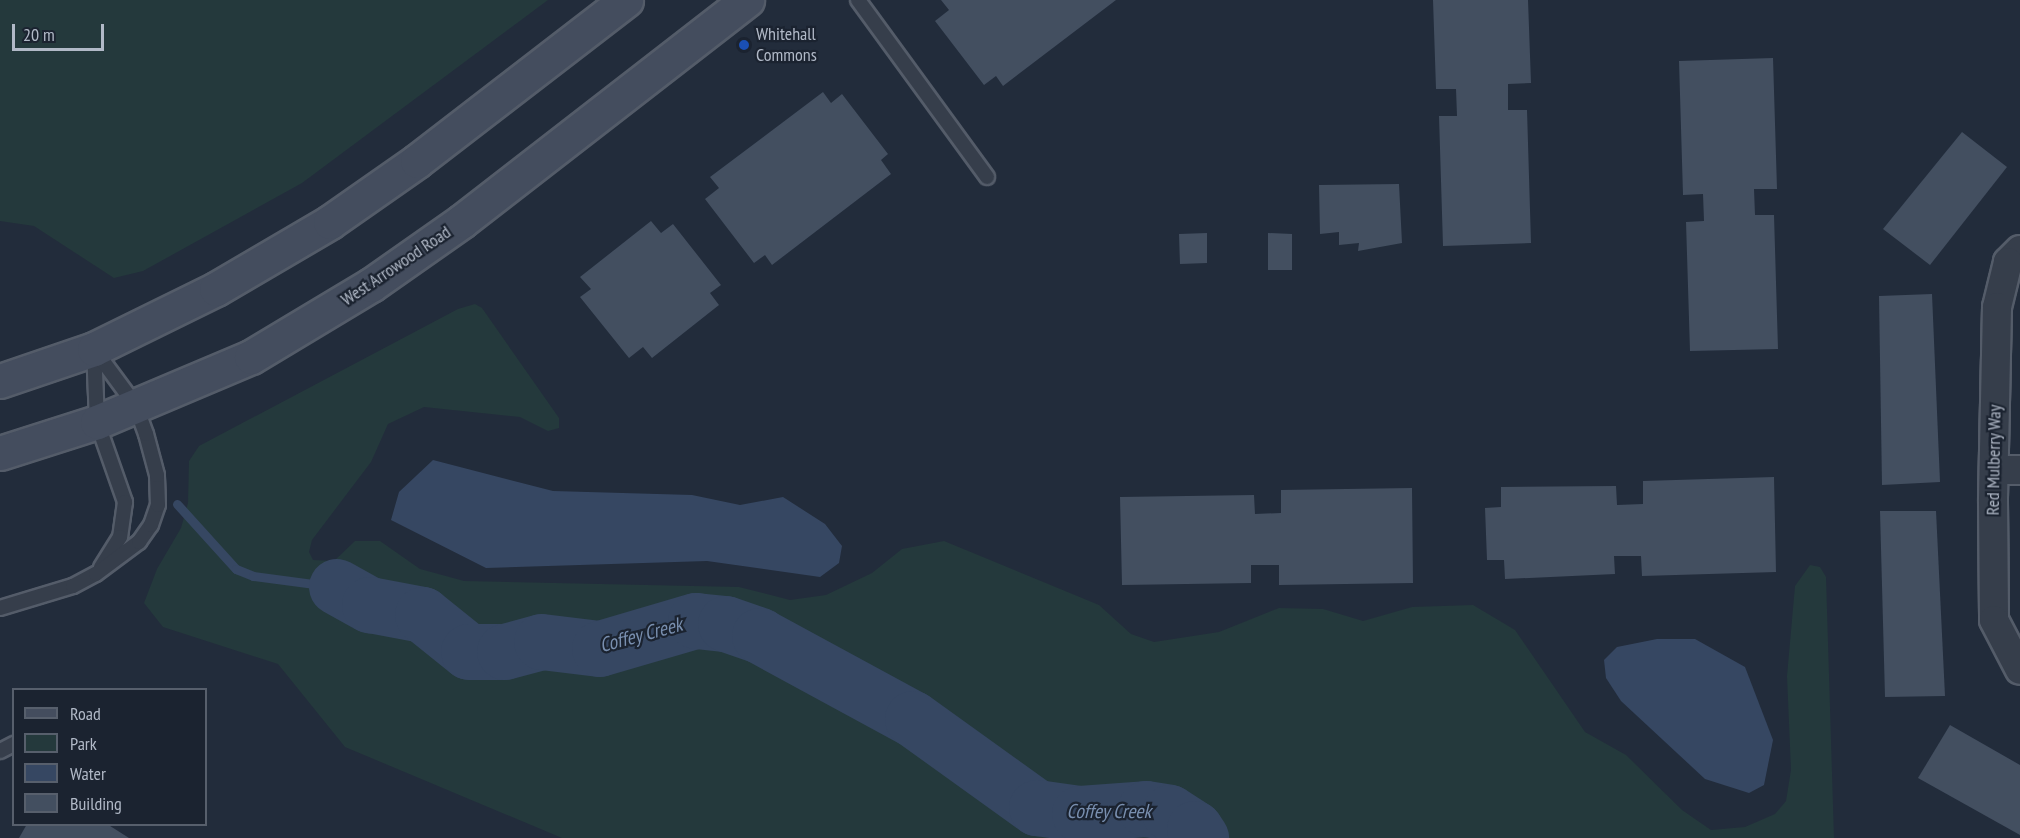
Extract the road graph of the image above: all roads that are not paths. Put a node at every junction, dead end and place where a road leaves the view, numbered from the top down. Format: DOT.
graph roads {
  1 [pos="626,0"];
  2 [pos="747,0"];
  3 [pos="858,0"];
  4 [pos="987,177"];
  5 [pos="2020,250"];
  6 [pos="94,349"];
  7 [pos="0,381"];
  8 [pos="136,406"];
  9 [pos="97,422"];
  10 [pos="0,453"];
  11 [pos="2007,470"];
  12 [pos="96,574"];
  13 [pos="0,608"];
  14 [pos="2020,670"];
  1 -- 6 [label="main road"];
  2 -- 8 [label="main road, West Arrowood Road"];
  3 -- 4 [label="lane"];
  5 -- 11 [label="street, Red Mulberry Way"];
  6 -- 7 [label="main road"];
  6 -- 8 [label="lane"];
  6 -- 9 [label="lane"];
  8 -- 9 [label="main road, West Arrowood Road"];
  8 -- 12 [label="lane"];
  9 -- 10 [label="main road, West Arrowood Road"];
  9 -- 12 [label="lane"];
  11 -- 14 [label="street, Red Mulberry Way"];
  12 -- 13 [label="lane"];
}
